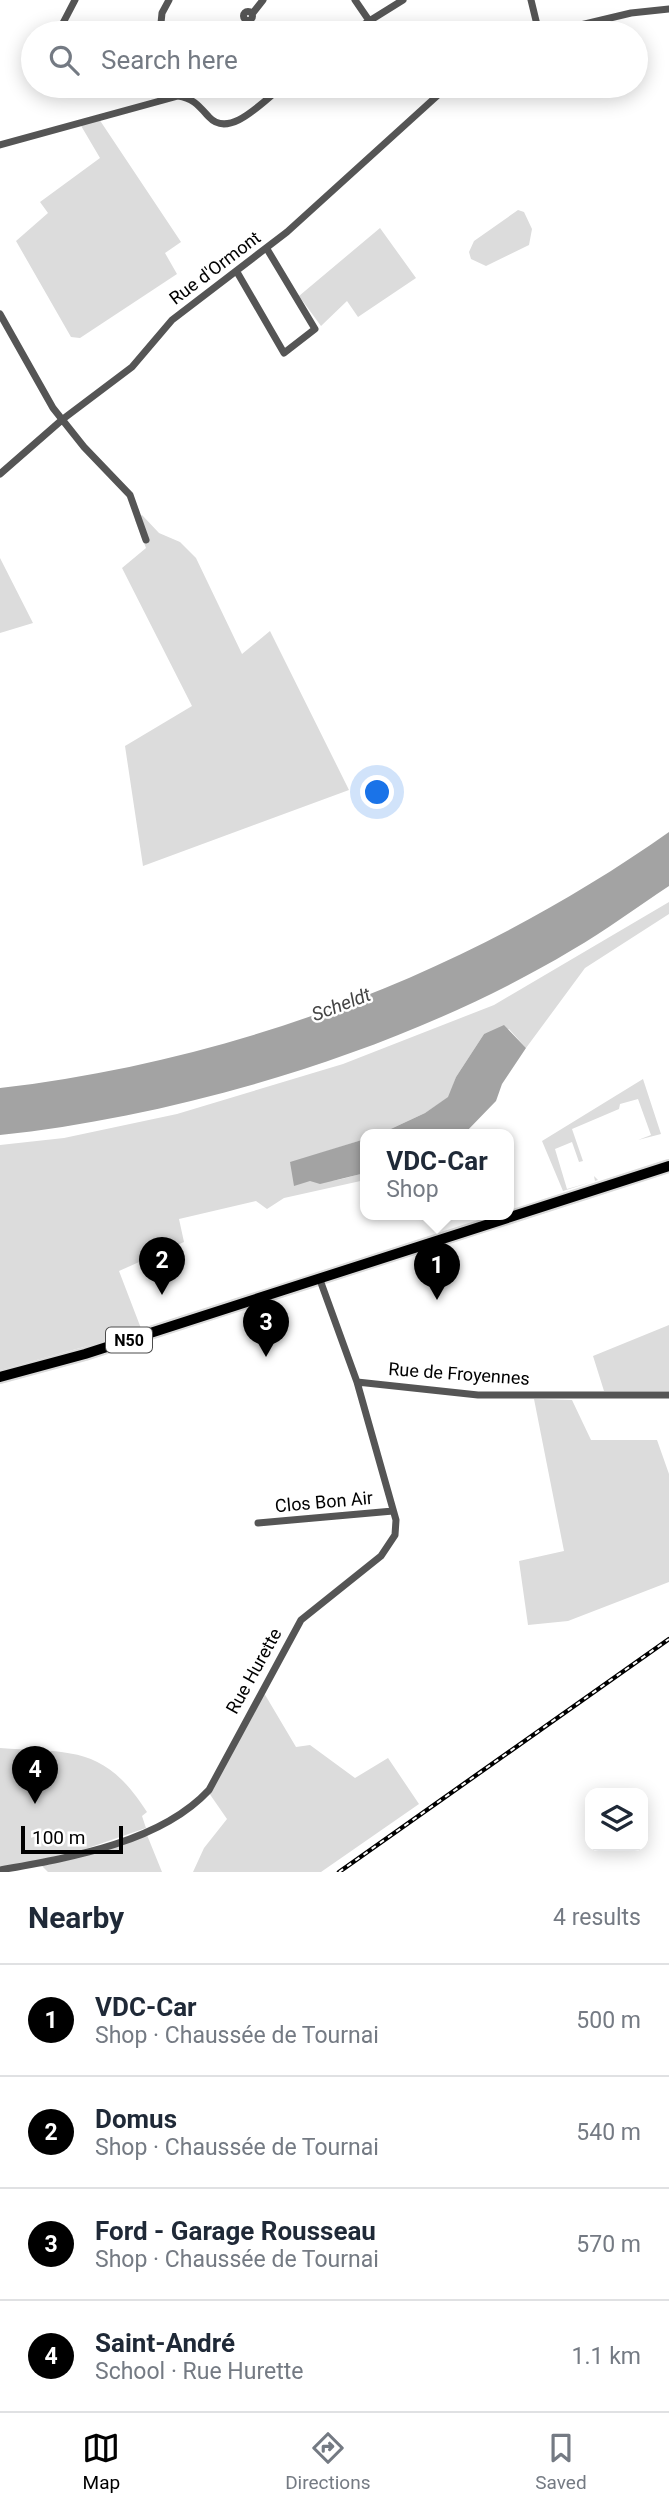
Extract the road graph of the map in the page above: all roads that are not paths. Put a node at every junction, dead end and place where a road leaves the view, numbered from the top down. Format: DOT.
graph roads {
  1 [pos="75,0"];
  2 [pos="169,0"];
  3 [pos="263,0"];
  4 [pos="355,0"];
  5 [pos="403,0"];
  6 [pos="531,0"];
  7 [pos="669,9"];
  8 [pos="252,14"];
  9 [pos="368,19"];
  10 [pos="67,21"];
  11 [pos="161,21"];
  12 [pos="365,21"];
  13 [pos="536,21"];
  14 [pos="597,21"];
  15 [pos="165,98"];
  16 [pos="180,98"];
  17 [pos="267,98"];
  18 [pos="435,98"];
  19 [pos="0,145"];
  20 [pos="267,249"];
  21 [pos="237,272"];
  22 [pos="0,314"];
  23 [pos="63,419"];
  24 [pos="0,474"];
  25 [pos="146,540"];
  26 [pos="669,1166"];
  27 [pos="669,1173"];
  28 [pos="514,1218"];
  29 [pos="507,1220"];
  30 [pos="321,1282"];
  31 [pos="0,1377"];
  32 [pos="357,1382"];
  33 [pos="0,1384"];
  34 [pos="669,1395"];
  35 [pos="393,1511"];
  36 [pos="258,1523"];
  37 [pos="0,1870"];
  1 -- 10 [label="street"];
  2 -- 11 [label="street"];
  3 -- 8 [label="street"];
  4 -- 9 [label="street"];
  5 -- 9 [label="street"];
  6 -- 13 [label="street"];
  7 -- 14 [label="street"];
  9 -- 12 [label="street"];
  15 -- 19 [label="street"];
  16 -- 17 [label="street"];
  18 -- 20 [label="street, Rue d'Ormont"];
  20 -- 21 [label="street, Rue d'Ormont"];
  20 -- 21 [label="street"];
  21 -- 23 [label="street, Rue d'Ormont"];
  22 -- 23 [label="street"];
  23 -- 24 [label="street, Rue d'Ormont"];
  23 -- 25 [label="street"];
  26 -- 28 [label="main road, N50"];
  27 -- 30 [label="main road, N50"];
  29 -- 30 [label="main road, N50"];
  30 -- 31 [label="main road, N50"];
  30 -- 32 [label="street"];
  30 -- 33 [label="main road, N50"];
  32 -- 34 [label="street, Rue de Froyennes"];
  32 -- 35 [label="street, Rue Hurette"];
  35 -- 36 [label="street, Clos Bon Air"];
  35 -- 37 [label="street, Rue Hurette"];
}
